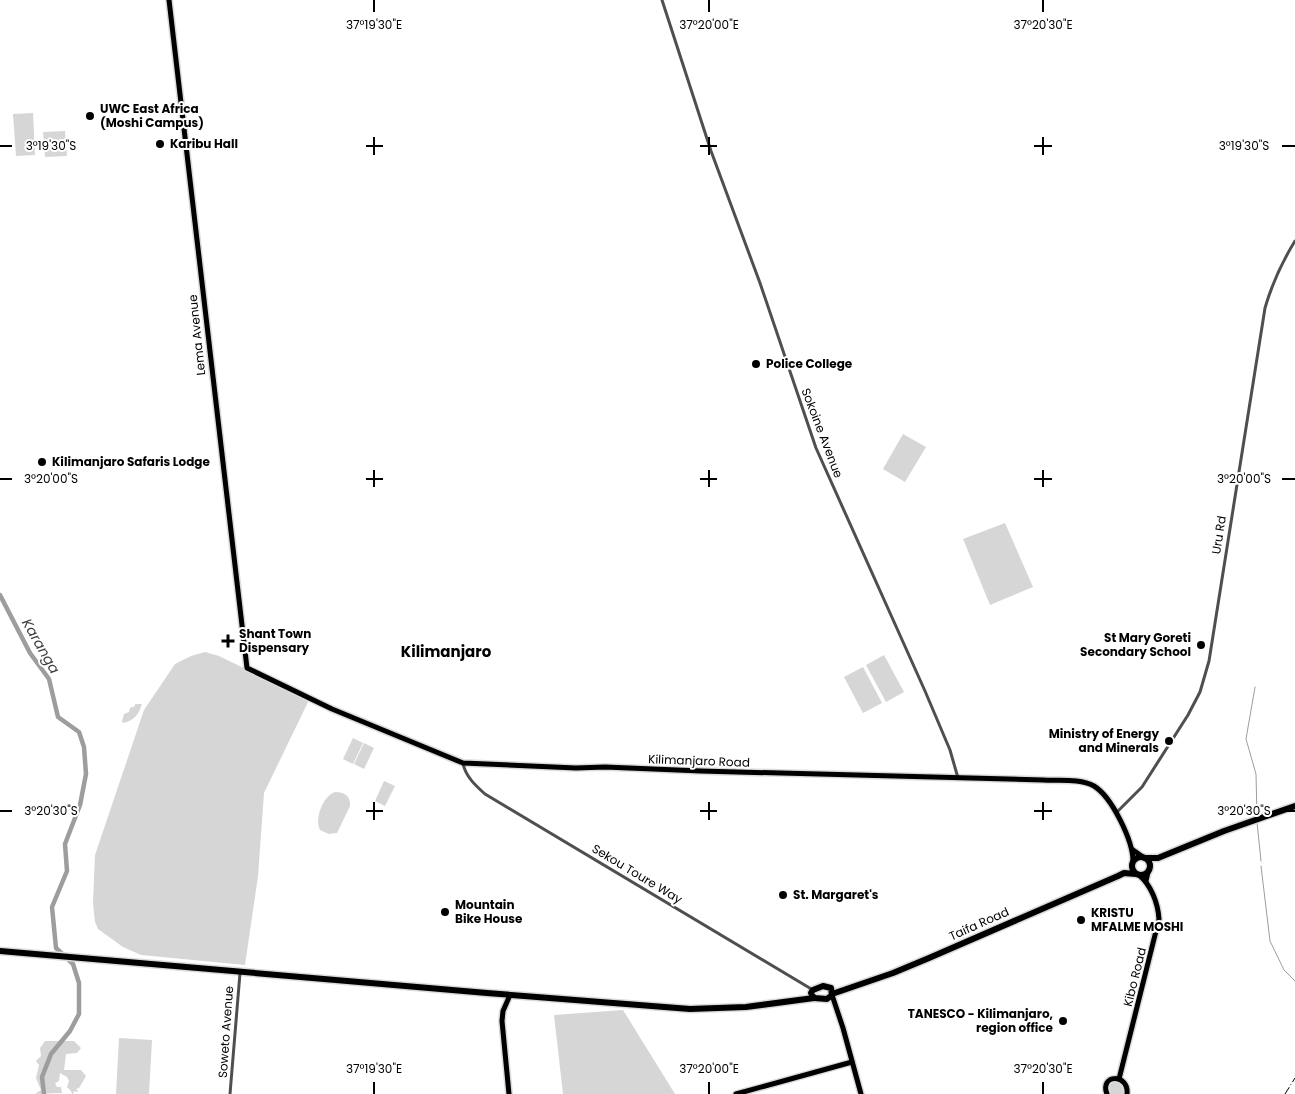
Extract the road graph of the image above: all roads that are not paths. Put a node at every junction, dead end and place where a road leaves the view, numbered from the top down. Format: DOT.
graph roads {
  1 [pos="169,0"];
  2 [pos="662,0"];
  3 [pos="1295,241"];
  4 [pos="246,668"];
  5 [pos="463,763"];
  6 [pos="958,778"];
  7 [pos="1295,806"];
  8 [pos="1116,813"];
  9 [pos="1133,850"];
  10 [pos="1144,857"];
  11 [pos="1158,858"];
  12 [pos="1132,863"];
  13 [pos="1149,869"];
  14 [pos="1124,873"];
  15 [pos="1138,874"];
  16 [pos="1146,881"];
  17 [pos="0,951"];
  18 [pos="240,971"];
  19 [pos="832,992"];
  20 [pos="510,994"];
  21 [pos="813,994"];
  22 [pos="824,1000"];
  23 [pos="836,1004"];
  24 [pos="852,1062"];
  25 [pos="1119,1079"];
  26 [pos="230,1094"];
  27 [pos="509,1094"];
  28 [pos="736,1094"];
  29 [pos="861,1094"];
  30 [pos="1107,1094"];
  31 [pos="1127,1094"];
  1 -- 4 [label="main road, Lema Avenue"];
  2 -- 6 [label="street, Sokoine Avenue"];
  3 -- 8 [label="street, Uru Rd"];
  4 -- 5 [label="main road, Kilimanjaro Road"];
  5 -- 6 [label="main road, Kilimanjaro Road"];
  5 -- 21 [label="street, Sekou Toure Way"];
  6 -- 8 [label="main road, Kilimanjaro Road"];
  7 -- 11 [label="highway"];
  8 -- 9 [label="main road, Kilimanjaro Road"];
  9 -- 10 [label="main road"];
  9 -- 12 [label="main road, Kilimanjaro Road"];
  10 -- 11 [label="highway"];
  10 -- 12 [label="highway"];
  10 -- 13 [label="highway"];
  11 -- 13 [label="highway"];
  12 -- 14 [label="highway, Taifa Road"];
  12 -- 15 [label="highway"];
  13 -- 15 [label="highway"];
  13 -- 16 [label="main road"];
  14 -- 15 [label="highway, Taifa Road"];
  14 -- 19 [label="highway, Taifa Road"];
  15 -- 16 [label="main road, Kibo Road"];
  16 -- 25 [label="main road, Kibo Road"];
  17 -- 18 [label="highway, Taifa Road"];
  18 -- 20 [label="highway, Taifa Road"];
  18 -- 26 [label="street, Soweto Avenue"];
  19 -- 21 [label="highway, Taifa Road"];
  19 -- 22 [label="highway"];
  19 -- 23 [label="main road"];
  20 -- 21 [label="highway, Taifa Road"];
  20 -- 27 [label="main road"];
  21 -- 22 [label="highway"];
  22 -- 23 [label="main road"];
  23 -- 24 [label="main road"];
  24 -- 28 [label="main road"];
  24 -- 29 [label="main road"];
  25 -- 30 [label="main road"];
  25 -- 31 [label="main road"];
}
